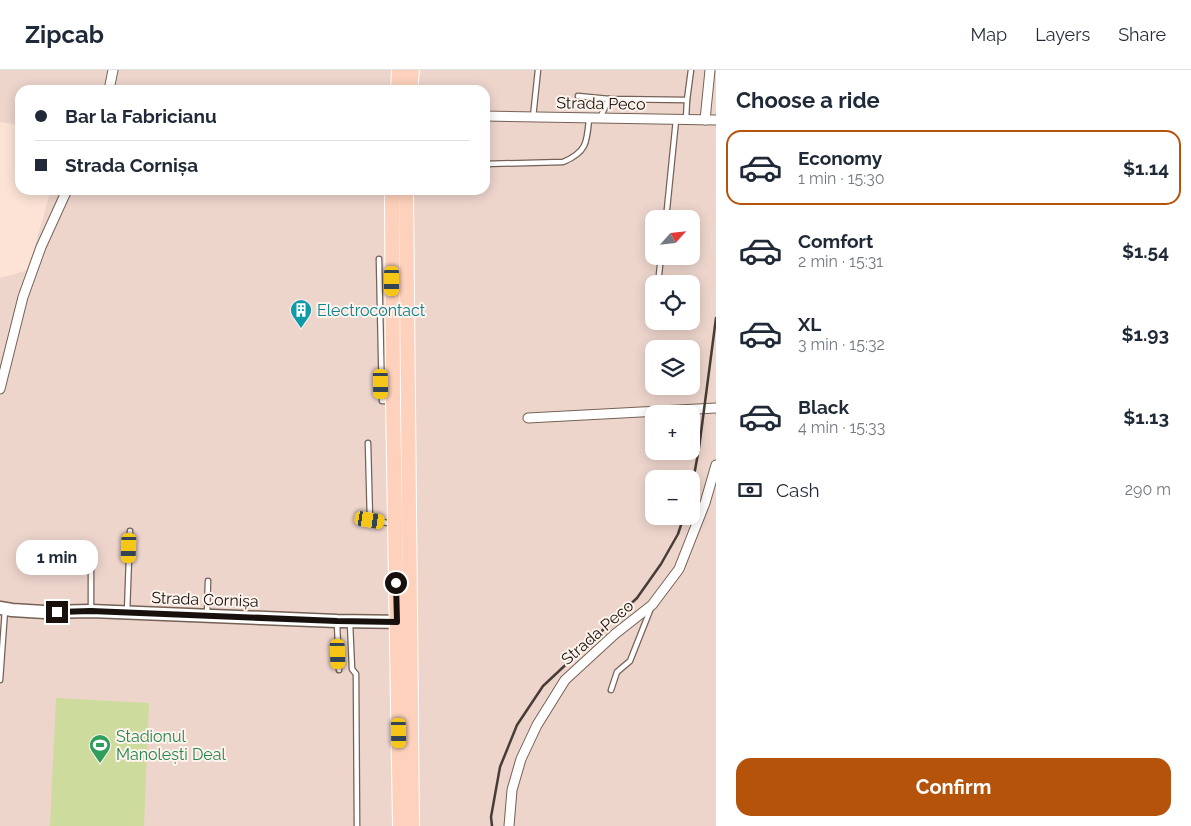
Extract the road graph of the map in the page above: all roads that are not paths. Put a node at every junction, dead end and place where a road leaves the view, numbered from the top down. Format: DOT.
graph roads {
  1 [pos="113,70"];
  2 [pos="399,70"];
  3 [pos="412,70"];
  4 [pos="538,70"];
  5 [pos="691,70"];
  6 [pos="710,70"];
  7 [pos="109,85"];
  8 [pos="398,85"];
  9 [pos="410,85"];
  10 [pos="578,96"];
  11 [pos="609,98"];
  12 [pos="687,100"];
  13 [pos="490,116"];
  14 [pos="533,117"];
  15 [pos="589,119"];
  16 [pos="599,119"];
  17 [pos="681,120"];
  18 [pos="705,120"];
  19 [pos="716,120"];
  20 [pos="490,164"];
  21 [pos="65,195"];
  22 [pos="392,195"];
  23 [pos="406,195"];
  24 [pos="667,210"];
  25 [pos="379,259"];
  26 [pos="0,389"];
  27 [pos="393,400"];
  28 [pos="716,408"];
  29 [pos="528,418"];
  30 [pos="368,443"];
  31 [pos="716,465"];
  32 [pos="396,524"];
  33 [pos="130,531"];
  34 [pos="91,567"];
  35 [pos="208,581"];
  36 [pos="652,604"];
  37 [pos="2,608"];
  38 [pos="91,611"];
  39 [pos="127,613"];
  40 [pos="207,616"];
  41 [pos="337,621"];
  42 [pos="350,621"];
  43 [pos="403,622"];
  44 [pos="339,670"];
  45 [pos="0,680"];
  46 [pos="610,690"];
  47 [pos="356,826"];
  48 [pos="400,826"];
  49 [pos="412,826"];
  50 [pos="509,826"];
  1 -- 7 [label="street"];
  2 -- 8 [label="main road"];
  3 -- 9 [label="main road"];
  4 -- 14 [label="lane"];
  5 -- 12 [label="lane"];
  6 -- 18 [label="street"];
  10 -- 11 [label="lane"];
  11 -- 12 [label="lane"];
  11 -- 16 [label="lane"];
  12 -- 17 [label="lane"];
  13 -- 14 [label="street, Strada Peco"];
  14 -- 15 [label="street, Strada Peco"];
  15 -- 16 [label="street, Strada Peco"];
  15 -- 20 [label="lane"];
  16 -- 17 [label="street, Strada Peco"];
  17 -- 18 [label="street, Strada Peco"];
  17 -- 24 [label="lane"];
  18 -- 19 [label="street, Strada Peco"];
  21 -- 26 [label="street"];
  22 -- 27 [label="main road"];
  23 -- 43 [label="main road"];
  25 -- 27 [label="lane"];
  27 -- 32 [label="main road"];
  28 -- 29 [label="street"];
  30 -- 32 [label="lane"];
  31 -- 36 [label="street, Strada Peco"];
  32 -- 43 [label="main road"];
  33 -- 39 [label="lane"];
  34 -- 38 [label="lane"];
  35 -- 40 [label="lane"];
  36 -- 46 [label="lane"];
  36 -- 50 [label="street, Strada Peco"];
  37 -- 38 [label="street, Strada Cornișa"];
  37 -- 45 [label="lane"];
  38 -- 39 [label="street, Strada Cornișa"];
  39 -- 40 [label="street, Strada Cornișa"];
  40 -- 41 [label="street, Strada Cornișa"];
  41 -- 42 [label="street, Strada Cornișa"];
  41 -- 44 [label="lane"];
  42 -- 43 [label="street, Strada Cornișa"];
  42 -- 47 [label="lane"];
  43 -- 48 [label="main road"];
  43 -- 49 [label="main road"];
}
